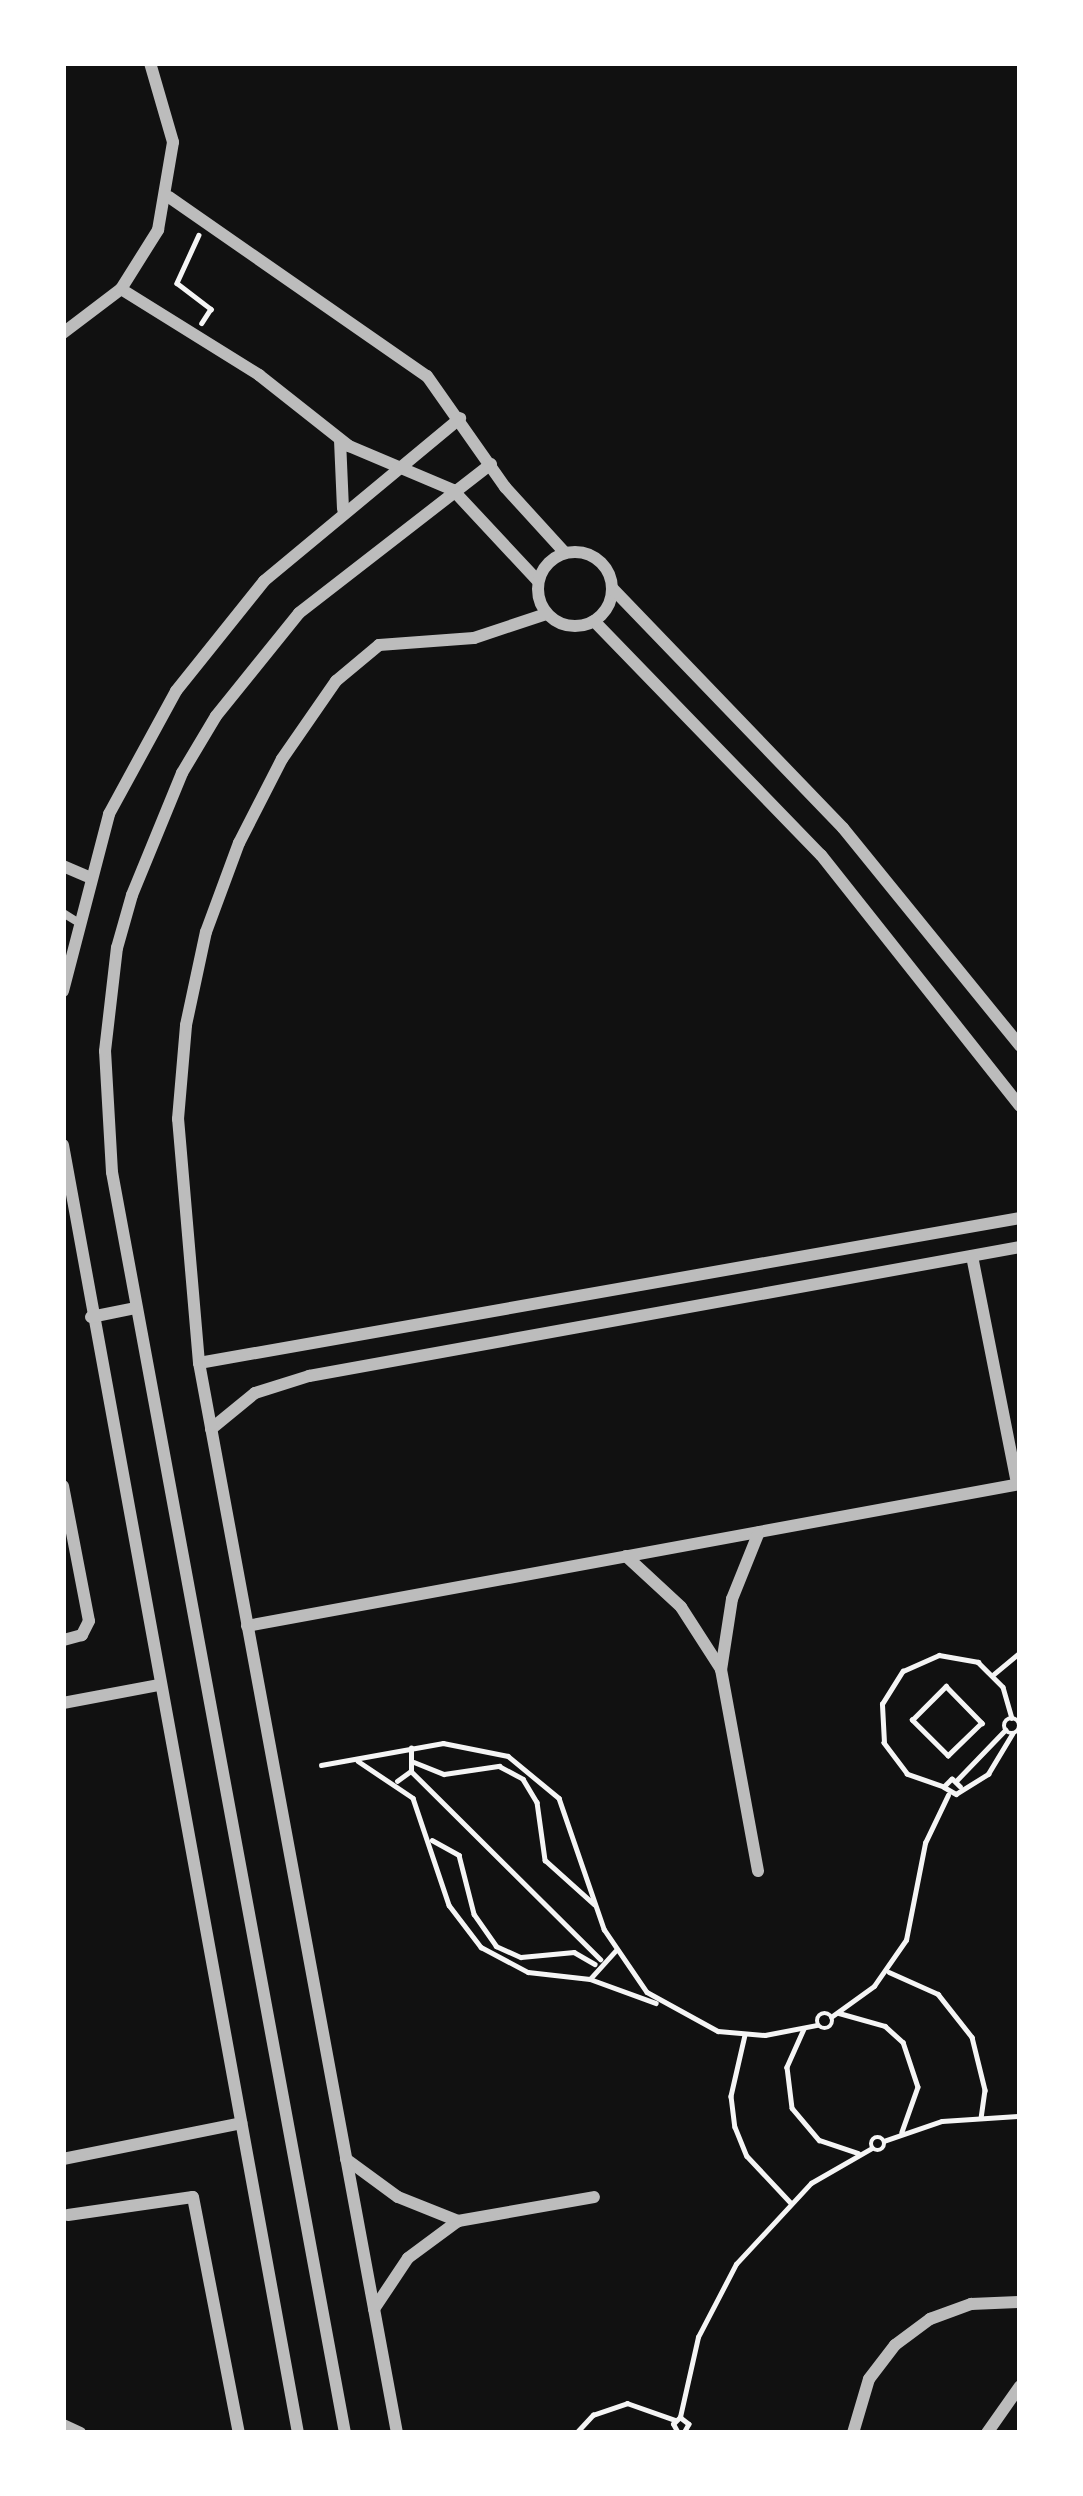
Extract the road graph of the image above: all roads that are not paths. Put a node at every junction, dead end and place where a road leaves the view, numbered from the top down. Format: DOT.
graph roads {
  1 [pos="151,63"];
  2 [pos="169,197"];
  3 [pos="122,289"];
  4 [pos="63,333"];
  5 [pos="460,418"];
  6 [pos="340,440"];
  7 [pos="491,464"];
  8 [pos="397,468"];
  9 [pos="453,490"];
  10 [pos="343,509"];
  11 [pos="565,553"];
  12 [pos="538,581"];
  13 [pos="612,588"];
  14 [pos="547,614"];
  15 [pos="594,621"];
  16 [pos="63,866"];
  17 [pos="87,876"];
  18 [pos="63,913"];
  19 [pos="76,921"];
  20 [pos="63,991"];
  21 [pos="1020,1046"];
  22 [pos="1020,1106"];
  23 [pos="63,1145"];
  24 [pos="1020,1218"];
  25 [pos="1020,1247"];
  26 [pos="972,1256"];
  27 [pos="136,1308"];
  28 [pos="91,1317"];
  29 [pos="199,1363"];
  30 [pos="211,1429"];
  31 [pos="1018,1484"];
  32 [pos="63,1486"];
  33 [pos="759,1532"];
  34 [pos="626,1556"];
  35 [pos="247,1626"];
  36 [pos="63,1640"];
  37 [pos="721,1670"];
  38 [pos="159,1685"];
  39 [pos="63,1703"];
  40 [pos="758,1871"];
  41 [pos="241,2123"];
  42 [pos="63,2159"];
  43 [pos="346,2159"];
  44 [pos="594,2197"];
  45 [pos="68,2215"];
  46 [pos="458,2221"];
  47 [pos="1020,2302"];
  48 [pos="374,2309"];
  49 [pos="1020,2386"];
  50 [pos="64,2419"];
  51 [pos="80,2433"];
  52 [pos="239,2433"];
  53 [pos="298,2433"];
  54 [pos="345,2433"];
  55 [pos="397,2433"];
  56 [pos="853,2433"];
  57 [pos="987,2433"];
  1 -- 2 [label="street"];
  2 -- 3 [label="street"];
  2 -- 5 [label="street"];
  3 -- 4 [label="street"];
  3 -- 6 [label="street"];
  5 -- 7 [label="street"];
  5 -- 8 [label="street"];
  6 -- 8 [label="street"];
  6 -- 10 [label="street"];
  7 -- 9 [label="street"];
  7 -- 11 [label="street"];
  8 -- 9 [label="street"];
  8 -- 10 [label="street"];
  9 -- 12 [label="street"];
  9 -- 27 [label="street"];
  10 -- 17 [label="street"];
  11 -- 12 [label="street"];
  11 -- 13 [label="street"];
  12 -- 14 [label="street"];
  13 -- 15 [label="street"];
  13 -- 21 [label="street"];
  14 -- 15 [label="street"];
  14 -- 29 [label="street"];
  15 -- 22 [label="street"];
  16 -- 17 [label="street"];
  17 -- 19 [label="street"];
  18 -- 19 [label="lane"];
  19 -- 20 [label="street"];
  23 -- 28 [label="street"];
  24 -- 29 [label="street"];
  25 -- 26 [label="street"];
  26 -- 30 [label="street"];
  26 -- 31 [label="street"];
  27 -- 28 [label="street"];
  27 -- 54 [label="street"];
  28 -- 38 [label="street"];
  29 -- 30 [label="street"];
  30 -- 35 [label="street"];
  31 -- 33 [label="street"];
  32 -- 36 [label="street"];
  33 -- 34 [label="street"];
  33 -- 37 [label="street"];
  34 -- 35 [label="street"];
  34 -- 37 [label="street"];
  35 -- 43 [label="street"];
  37 -- 40 [label="street"];
  38 -- 39 [label="street"];
  38 -- 41 [label="street"];
  41 -- 42 [label="street"];
  41 -- 53 [label="street"];
  43 -- 46 [label="street"];
  43 -- 48 [label="street"];
  44 -- 46 [label="street"];
  45 -- 52 [label="street"];
  46 -- 48 [label="street"];
  47 -- 56 [label="street"];
  48 -- 55 [label="street"];
  49 -- 57 [label="street"];
  50 -- 51 [label="street"];
}
